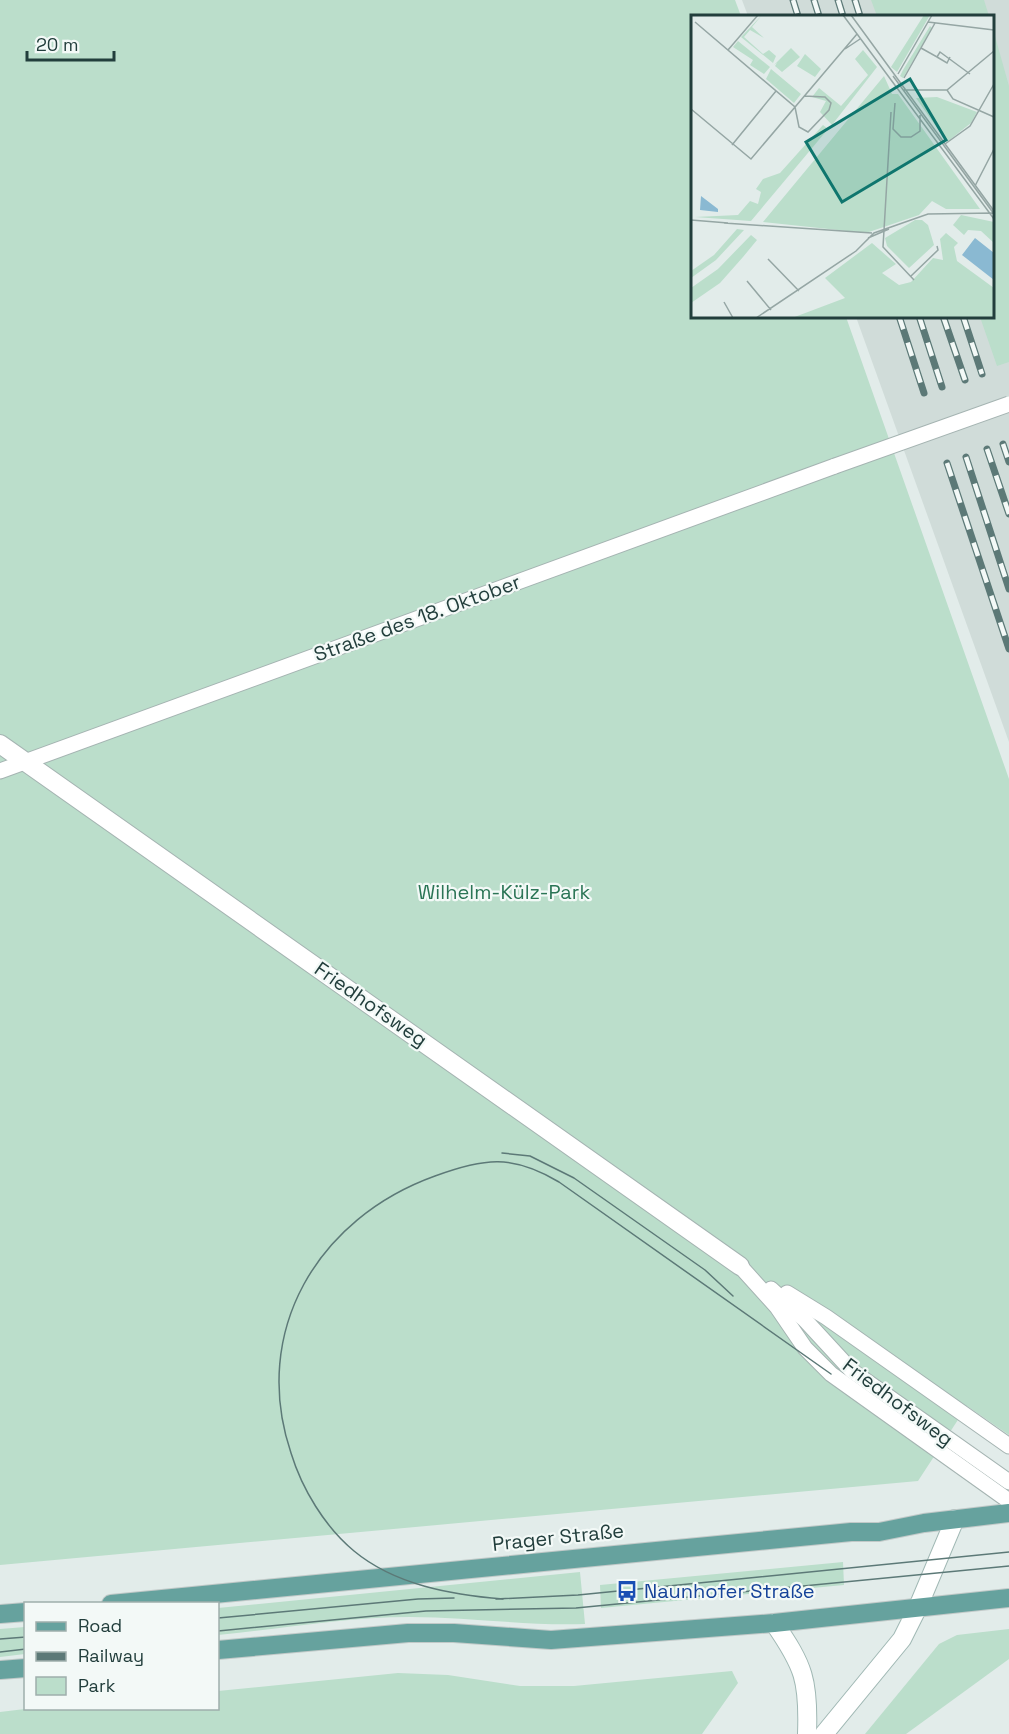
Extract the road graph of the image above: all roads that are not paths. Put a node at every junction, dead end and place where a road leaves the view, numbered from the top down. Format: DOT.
graph roads {
  1 [pos="1009,404"];
  2 [pos="0,744"];
  3 [pos="25,762"];
  4 [pos="0,771"];
  5 [pos="740,1266"];
  6 [pos="1009,1446"];
  7 [pos="1009,1482"];
  8 [pos="1009,1501"];
  9 [pos="1009,1513"];
  10 [pos="955,1519"];
  11 [pos="1009,1598"];
  12 [pos="131,1602"];
  13 [pos="918,1607"];
  14 [pos="24,1612"];
  15 [pos="0,1614"];
  16 [pos="774,1623"];
  17 [pos="219,1650"];
  18 [pos="24,1668"];
  19 [pos="0,1670"];
  20 [pos="807,1734"];
  21 [pos="824,1734"];
  1 -- 3 [label="lane, Straße des 18. Oktober, bridge"];
  2 -- 3 [label="street, Friedhofsweg"];
  3 -- 4 [label="lane, Straße des 18. Oktober"];
  3 -- 5 [label="street, Friedhofsweg"];
  5 -- 6 [label="lane, Friedhofsweg"];
  5 -- 7 [label="lane, Friedhofsweg"];
  5 -- 8 [label="lane, Friedhofsweg"];
  9 -- 10 [label="main road, Prager Straße"];
  10 -- 12 [label="main road, Prager Straße"];
  10 -- 13 [label="street"];
  11 -- 13 [label="main road"];
  13 -- 16 [label="main road"];
  13 -- 21 [label="street"];
  14 -- 15 [label="main road"];
  16 -- 17 [label="main road"];
  16 -- 20 [label="street"];
  18 -- 19 [label="main road"];
}
